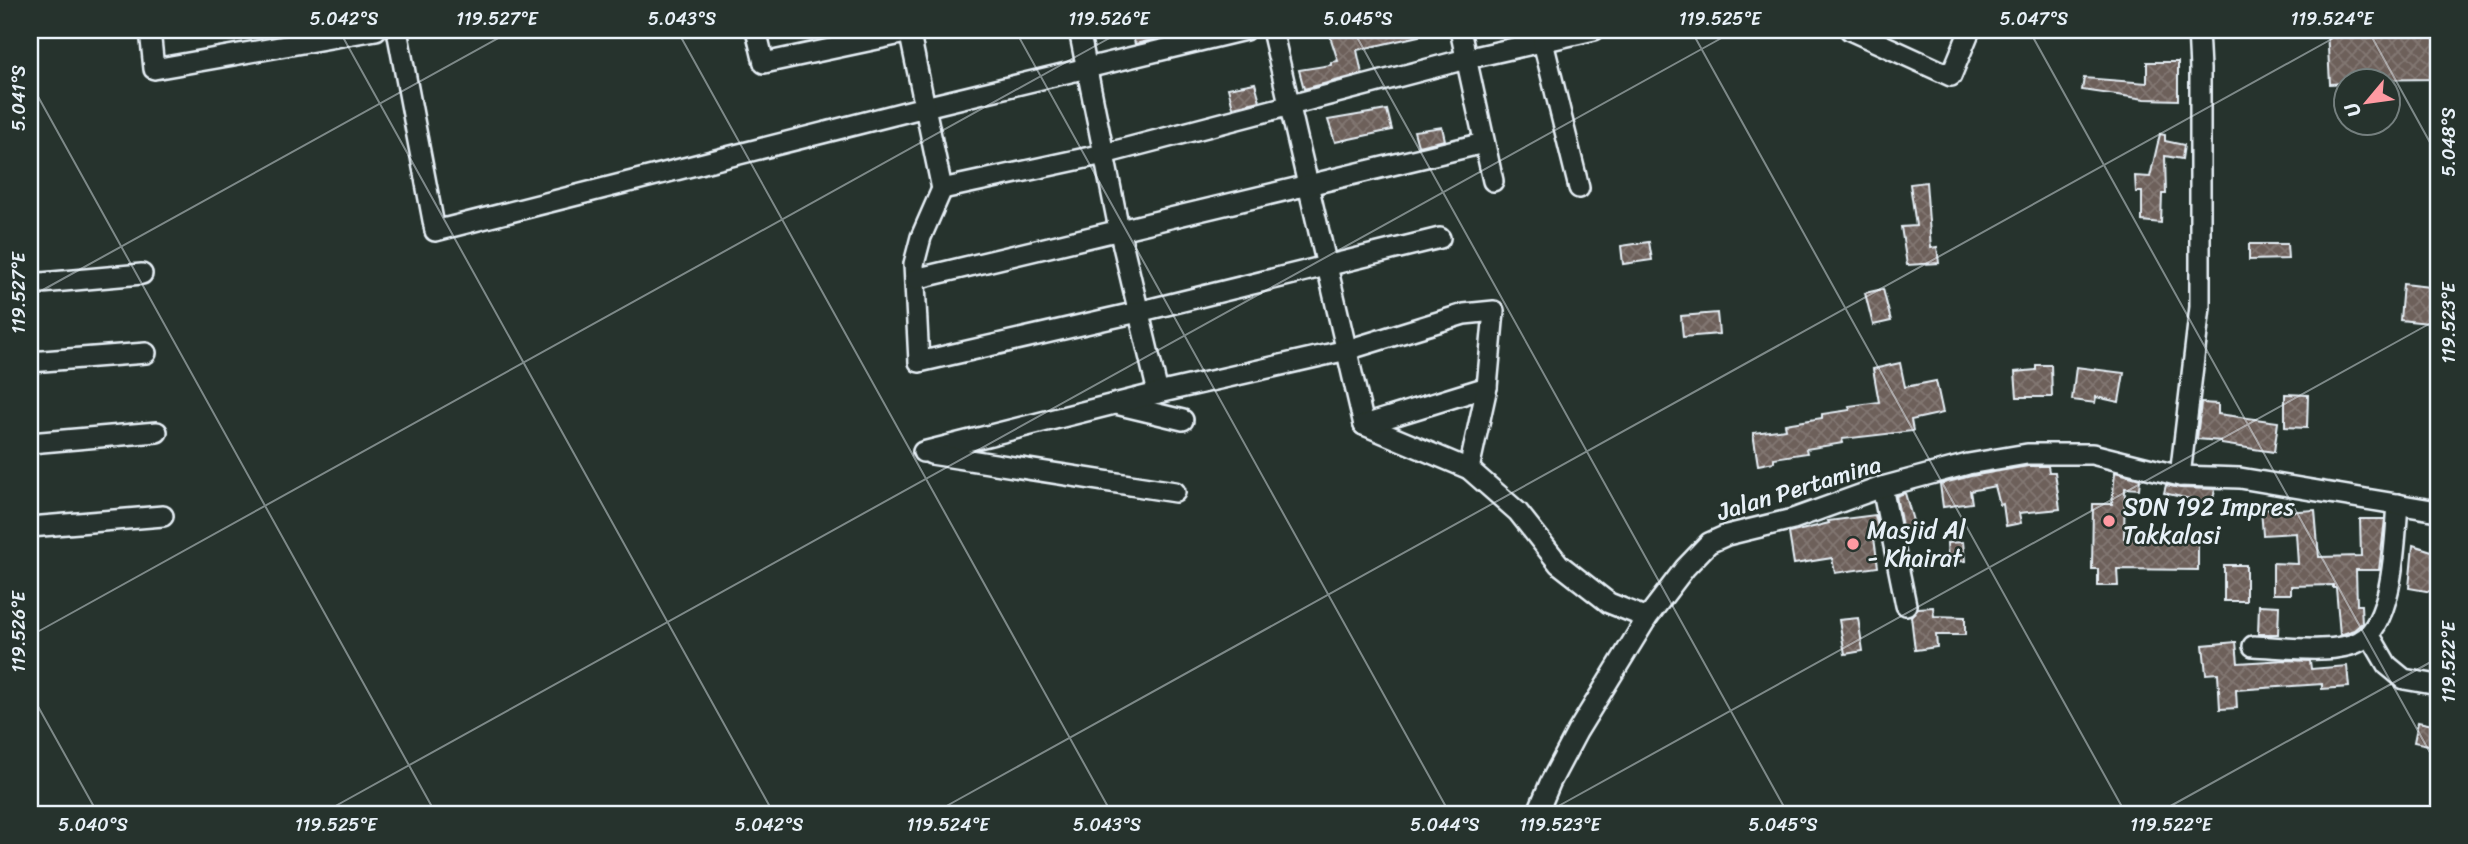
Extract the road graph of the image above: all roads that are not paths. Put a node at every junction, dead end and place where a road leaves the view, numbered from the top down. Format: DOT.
graph roads {
  1 [pos="150,30"];
  2 [pos="376,30"];
  3 [pos="397,30"];
  4 [pos="756,30"];
  5 [pos="1079,30"];
  6 [pos="1245,30"];
  7 [pos="1272,30"];
  8 [pos="1460,30"];
  9 [pos="1594,30"];
  10 [pos="1850,30"];
  11 [pos="1970,30"];
  12 [pos="2198,30"];
  13 [pos="913,31"];
  14 [pos="1543,42"];
  15 [pos="1466,59"];
  16 [pos="1087,69"];
  17 [pos="1290,104"];
  18 [pos="925,107"];
  19 [pos="1484,143"];
  20 [pos="1104,153"];
  21 [pos="1493,181"];
  22 [pos="1309,186"];
  23 [pos="1579,188"];
  24 [pos="942,189"];
  25 [pos="1119,229"];
  26 [pos="1440,238"];
  27 [pos="1327,264"];
  28 [pos="142,274"];
  29 [pos="915,279"];
  30 [pos="30,284"];
  31 [pos="1138,312"];
  32 [pos="1346,350"];
  33 [pos="146,353"];
  34 [pos="30,362"];
  35 [pos="1487,387"];
  36 [pos="1157,393"];
  37 [pos="1114,404"];
  38 [pos="1183,421"];
  39 [pos="1364,425"];
  40 [pos="157,432"];
  41 [pos="30,443"];
  42 [pos="1469,469"];
  43 [pos="2179,476"];
  44 [pos="1882,487"];
  45 [pos="1175,492"];
  46 [pos="2398,504"];
  47 [pos="2438,511"];
  48 [pos="163,516"];
  49 [pos="30,527"];
  50 [pos="1906,605"];
  51 [pos="1647,618"];
  52 [pos="2369,634"];
  53 [pos="2253,646"];
  54 [pos="2438,685"];
  55 [pos="1537,814"];
  1 -- 2 [label="street"];
  3 -- 18 [label="street"];
  4 -- 13 [label="street"];
  5 -- 16 [label="street"];
  6 -- 16 [label="street"];
  7 -- 17 [label="street"];
  8 -- 15 [label="street"];
  9 -- 14 [label="street"];
  10 -- 11 [label="street"];
  12 -- 43 [label="street"];
  13 -- 18 [label="street"];
  14 -- 15 [label="street"];
  14 -- 23 [label="street"];
  15 -- 17 [label="street"];
  15 -- 19 [label="street"];
  16 -- 18 [label="street"];
  16 -- 20 [label="street"];
  17 -- 20 [label="street"];
  17 -- 22 [label="street"];
  18 -- 24 [label="street"];
  19 -- 21 [label="street"];
  19 -- 22 [label="street"];
  20 -- 24 [label="street"];
  20 -- 25 [label="street"];
  22 -- 25 [label="street"];
  22 -- 27 [label="street"];
  24 -- 29 [label="street"];
  25 -- 29 [label="street"];
  25 -- 31 [label="street"];
  26 -- 27 [label="street"];
  27 -- 31 [label="street"];
  27 -- 32 [label="street"];
  28 -- 30 [label="street"];
  29 -- 31 [label="street"];
  31 -- 36 [label="street"];
  32 -- 35 [label="street"];
  32 -- 36 [label="street"];
  32 -- 39 [label="street"];
  33 -- 34 [label="street"];
  35 -- 39 [label="street"];
  35 -- 42 [label="street"];
  36 -- 37 [label="street"];
  37 -- 38 [label="street"];
  37 -- 45 [label="street"];
  39 -- 42 [label="street"];
  40 -- 41 [label="street"];
  42 -- 51 [label="street"];
  43 -- 44 [label="street, Jalan Pertamina"];
  43 -- 46 [label="street, Jalan Pertamina"];
  44 -- 50 [label="street"];
  44 -- 51 [label="street, Jalan Pertamina"];
  46 -- 47 [label="street, Jalan Pertamina"];
  46 -- 52 [label="street"];
  48 -- 49 [label="street"];
  51 -- 55 [label="street, Jalan Pertamina"];
  52 -- 53 [label="street"];
  52 -- 54 [label="street"];
}
